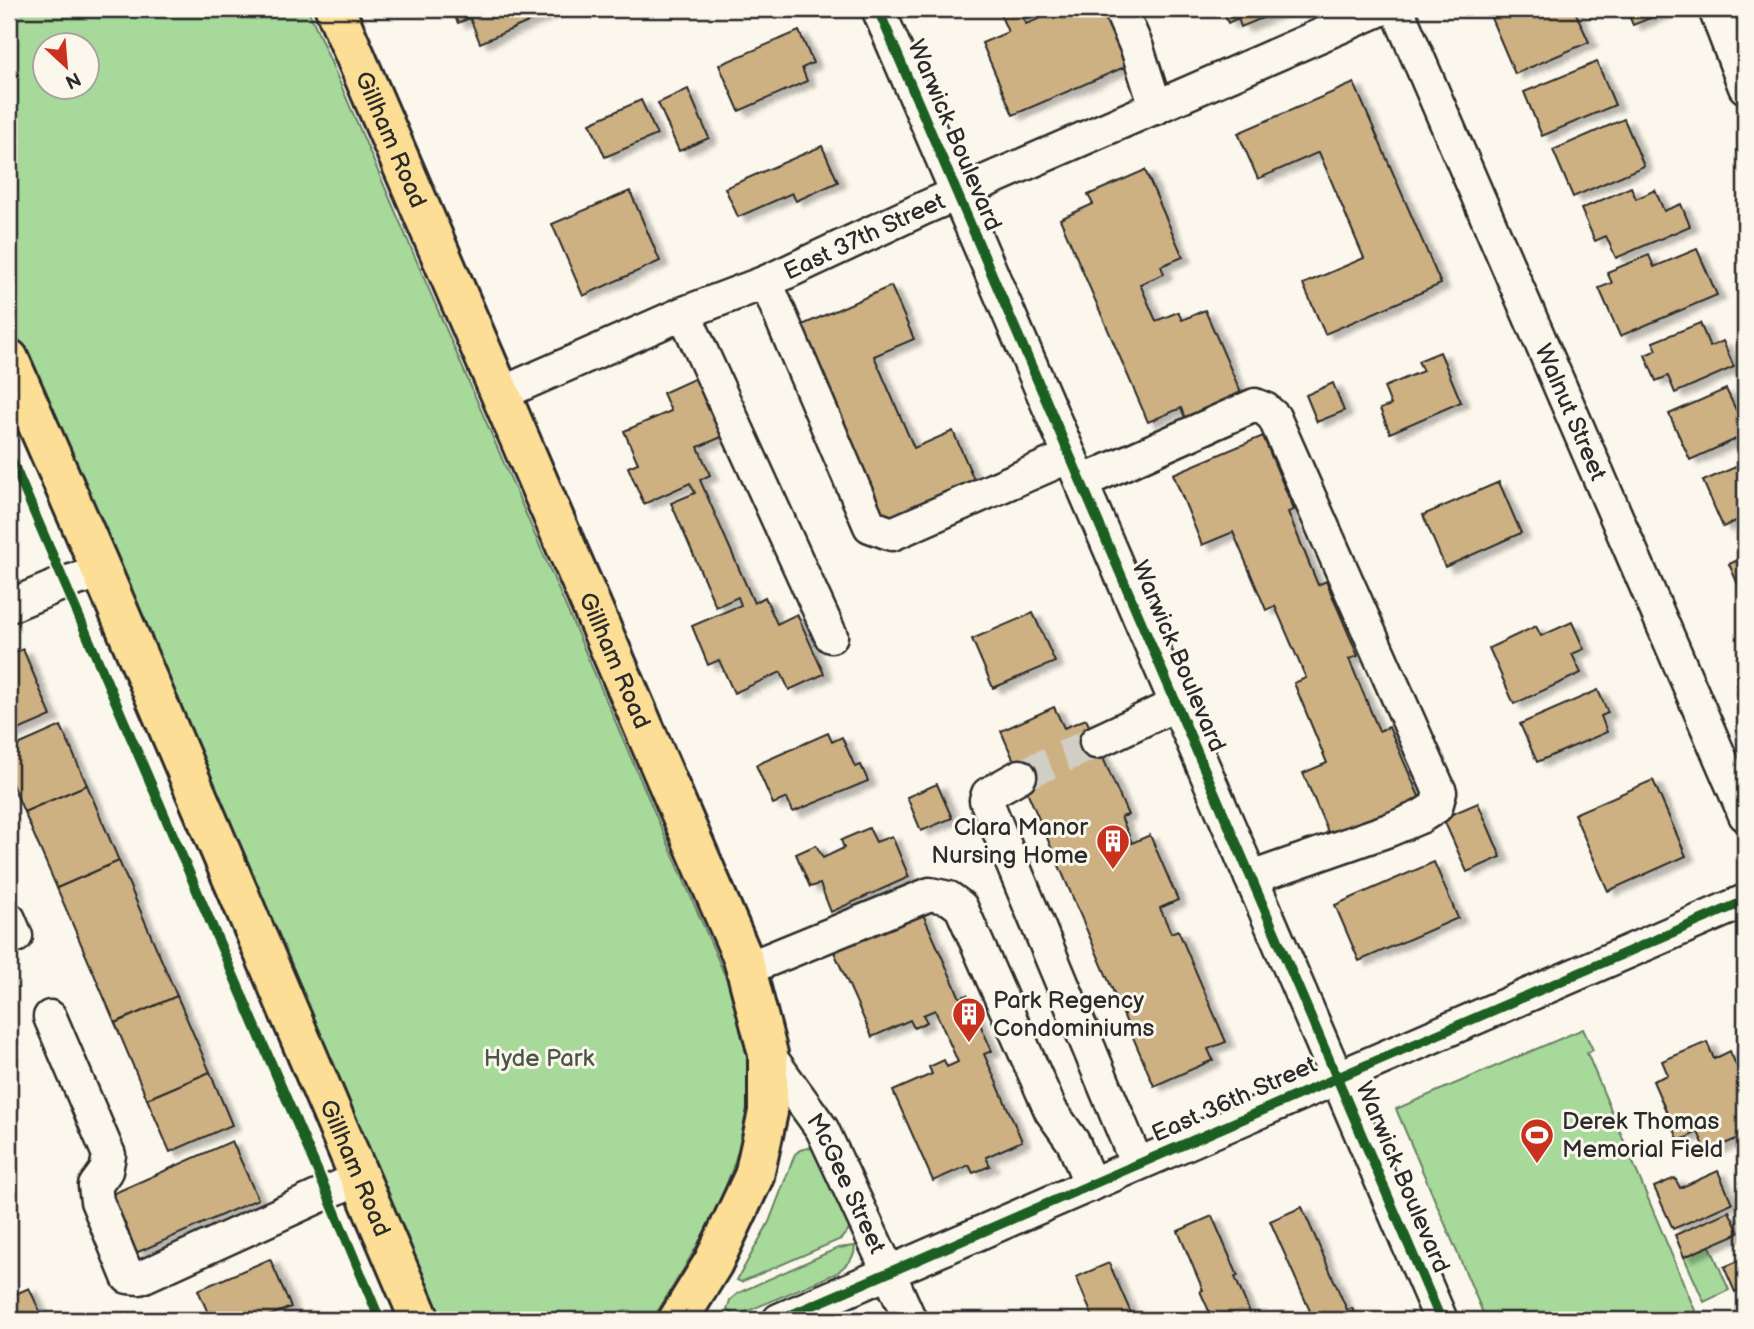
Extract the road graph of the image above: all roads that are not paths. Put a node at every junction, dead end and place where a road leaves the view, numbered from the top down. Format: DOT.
graph roads {
  1 [pos="335,9"];
  2 [pos="878,9"];
  3 [pos="1120,9"];
  4 [pos="1381,9"];
  5 [pos="1396,9"];
  6 [pos="1715,9"];
  7 [pos="1745,87"];
  8 [pos="1156,108"];
  9 [pos="958,194"];
  10 [pos="766,282"];
  11 [pos="684,313"];
  12 [pos="9,359"];
  13 [pos="500,394"];
  14 [pos="1076,469"];
  15 [pos="102,572"];
  16 [pos="9,606"];
  17 [pos="831,636"];
  18 [pos="1177,704"];
  19 [pos="1096,742"];
  20 [pos="1020,776"];
  21 [pos="1745,815"];
  22 [pos="1251,877"];
  23 [pos="1745,901"];
  24 [pos="746,969"];
  25 [pos="50,1017"];
  26 [pos="768,1054"];
  27 [pos="1337,1077"];
  28 [pos="1137,1164"];
  29 [pos="361,1177"];
  30 [pos="1091,1185"];
  31 [pos="890,1273"];
  32 [pos="420,1320"];
  33 [pos="678,1320"];
  34 [pos="779,1320"];
  35 [pos="910,1320"];
  36 [pos="1441,1320"];
  1 -- 13 [label="main road, Gillham Road"];
  2 -- 9 [label="street, Warwick Boulevard"];
  3 -- 8 [label="street"];
  4 -- 8 [label="street, East 37th Street"];
  5 -- 21 [label="street, Walnut Street"];
  6 -- 7 [label="street"];
  8 -- 9 [label="street, East 37th Street"];
  9 -- 10 [label="street, East 37th Street"];
  9 -- 14 [label="street, Warwick Boulevard"];
  10 -- 11 [label="street, East 37th Street"];
  10 -- 14 [label="street"];
  11 -- 13 [label="street, East 37th Street"];
  11 -- 17 [label="street"];
  12 -- 15 [label="main road, Gillham Road"];
  13 -- 24 [label="main road, Gillham Road"];
  14 -- 18 [label="street, Warwick Boulevard"];
  14 -- 22 [label="street"];
  15 -- 16 [label="street"];
  15 -- 29 [label="main road, Gillham Road"];
  18 -- 19 [label="street"];
  18 -- 22 [label="street, Warwick Boulevard"];
  20 -- 28 [label="street"];
  22 -- 27 [label="street, Warwick Boulevard"];
  23 -- 27 [label="street, East 36th Street"];
  24 -- 26 [label="main road, Gillham Road"];
  24 -- 30 [label="street"];
  25 -- 29 [label="street"];
  26 -- 31 [label="street, McGee Street"];
  26 -- 33 [label="main road, Gillham Road"];
  27 -- 28 [label="street, East 36th Street"];
  27 -- 36 [label="street, Warwick Boulevard"];
  28 -- 30 [label="street, East 36th Street"];
  29 -- 32 [label="main road, Gillham Road"];
  30 -- 31 [label="street, East 36th Street"];
  31 -- 34 [label="street, East 36th Street"];
  31 -- 35 [label="street, McGee Street"];
}
